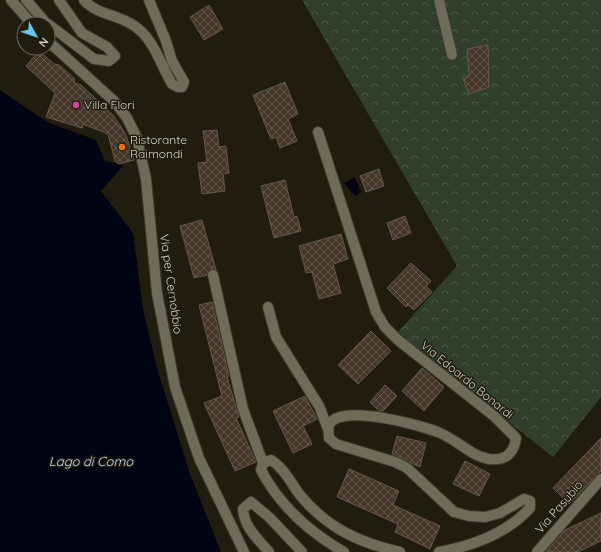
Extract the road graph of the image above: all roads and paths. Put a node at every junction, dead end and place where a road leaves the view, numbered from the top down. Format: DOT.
graph roads {
  1 [pos="11,0"];
  2 [pos="26,0"];
  3 [pos="59,0"];
  4 [pos="84,0"];
  5 [pos="149,0"];
  6 [pos="439,0"];
  7 [pos="25,16"];
  8 [pos="41,16"];
  9 [pos="56,30"];
  10 [pos="56,48"];
  11 [pos="452,55"];
  12 [pos="318,132"];
  13 [pos="213,275"];
  14 [pos="268,307"];
  15 [pos="328,428"];
  16 [pos="263,463"];
  17 [pos="601,479"];
  18 [pos="244,552"];
  19 [pos="269,552"];
  20 [pos="302,552"];
  21 [pos="344,552"];
  22 [pos="400,552"];
  23 [pos="439,552"];
  24 [pos="537,552"];
  1 -- 7 [label="street"];
  2 -- 8 [label="street"];
  3 -- 9 [label="street"];
  4 -- 5 [label="street"];
  6 -- 11 [label="street"];
  10 -- 18 [label="street, Via per Cernobbio"];
  12 -- 15 [label="street, Via Edoardo Bonardi"];
  13 -- 16 [label="street"];
  14 -- 15 [label="street"];
  15 -- 23 [label="street"];
  16 -- 21 [label="street"];
  16 -- 22 [label="street"];
  17 -- 24 [label="street, Via Pasubio"];
  19 -- 20 [label="street"];
}
